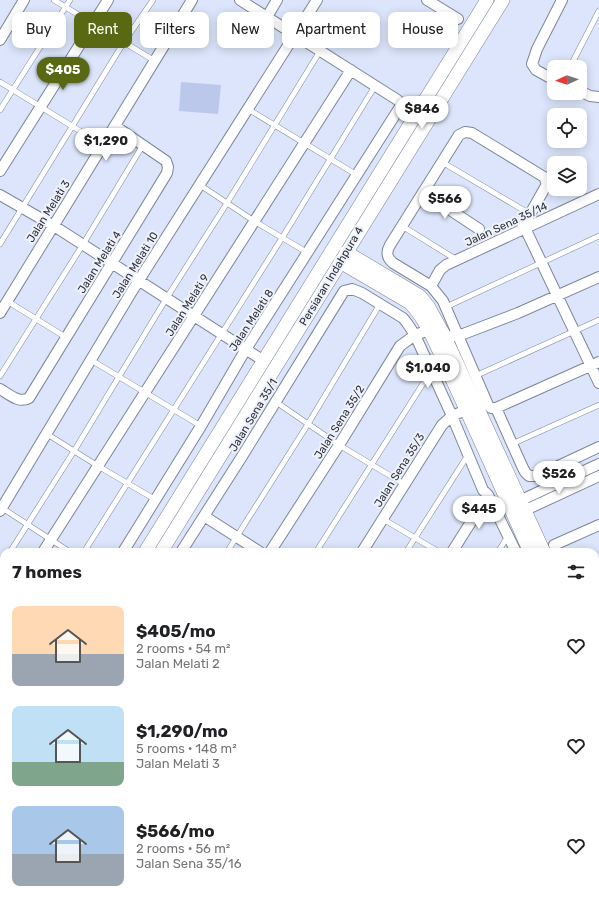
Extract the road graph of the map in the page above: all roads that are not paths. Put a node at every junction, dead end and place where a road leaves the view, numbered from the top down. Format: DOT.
graph roads {
  1 [pos="24,0"];
  2 [pos="54,0"];
  3 [pos="70,0"];
  4 [pos="108,0"];
  5 [pos="153,0"];
  6 [pos="192,0"];
  7 [pos="240,0"];
  8 [pos="277,0"];
  9 [pos="317,0"];
  10 [pos="427,0"];
  11 [pos="486,0"];
  12 [pos="503,0"];
  13 [pos="562,0"];
  14 [pos="65,7"];
  15 [pos="599,11"];
  16 [pos="74,12"];
  17 [pos="100,12"];
  18 [pos="259,12"];
  19 [pos="270,12"];
  20 [pos="310,12"];
  21 [pos="447,12"];
  22 [pos="132,30"];
  23 [pos="0,40"];
  24 [pos="132,47"];
  25 [pos="77,48"];
  26 [pos="120,48"];
  27 [pos="287,48"];
  28 [pos="315,48"];
  29 [pos="320,51"];
  30 [pos="574,60"];
  31 [pos="155,61"];
  32 [pos="350,70"];
  33 [pos="547,76"];
  34 [pos="0,82"];
  35 [pos="375,86"];
  36 [pos="13,90"];
  37 [pos="587,94"];
  38 [pos="599,97"];
  39 [pos="41,106"];
  40 [pos="248,109"];
  41 [pos="0,110"];
  42 [pos="115,126"];
  43 [pos="275,126"];
  44 [pos="73,127"];
  45 [pos="304,142"];
  46 [pos="103,145"];
  47 [pos="143,145"];
  48 [pos="330,158"];
  49 [pos="442,162"];
  50 [pos="0,171"];
  51 [pos="357,175"];
  52 [pos="200,185"];
  53 [pos="423,192"];
  54 [pos="599,194"];
  55 [pos="0,195"];
  56 [pos="227,203"];
  57 [pos="22,208"];
  58 [pos="530,214"];
  59 [pos="254,221"];
  60 [pos="54,226"];
  61 [pos="402,226"];
  62 [pos="479,228"];
  63 [pos="523,229"];
  64 [pos="599,236"];
  65 [pos="282,238"];
  66 [pos="0,244"];
  67 [pos="82,246"];
  68 [pos="308,253"];
  69 [pos="343,257"];
  70 [pos="457,260"];
  71 [pos="541,262"];
  72 [pos="112,264"];
  73 [pos="599,277"];
  74 [pos="138,282"];
  75 [pos="431,286"];
  76 [pos="557,296"];
  77 [pos="166,299"];
  78 [pos="7,301"];
  79 [pos="380,304"];
  80 [pos="446,307"];
  81 [pos="0,313"];
  82 [pos="194,316"];
  83 [pos="36,318"];
  84 [pos="599,320"];
  85 [pos="429,330"];
  86 [pos="574,331"];
  87 [pos="221,333"];
  88 [pos="415,335"];
  89 [pos="444,335"];
  90 [pos="458,336"];
  91 [pos="67,338"];
  92 [pos="246,349"];
  93 [pos="91,360"];
  94 [pos="264,361"];
  95 [pos="595,364"];
  96 [pos="431,370"];
  97 [pos="0,376"];
  98 [pos="475,376"];
  99 [pos="120,377"];
  100 [pos="599,383"];
  101 [pos="0,389"];
  102 [pos="146,393"];
  103 [pos="275,401"];
  104 [pos="599,405"];
  105 [pos="496,408"];
  106 [pos="174,410"];
  107 [pos="466,410"];
  108 [pos="452,416"];
  109 [pos="308,424"];
  110 [pos="201,426"];
  111 [pos="47,434"];
  112 [pos="339,444"];
  113 [pos="512,444"];
  114 [pos="599,447"];
  115 [pos="74,451"];
  116 [pos="468,454"];
  117 [pos="371,464"];
  118 [pos="599,464"];
  119 [pos="98,466"];
  120 [pos="599,476"];
  121 [pos="127,484"];
  122 [pos="404,484"];
  123 [pos="488,495"];
  124 [pos="156,500"];
  125 [pos="517,508"];
  126 [pos="1,509"];
  127 [pos="204,516"];
  128 [pos="383,519"];
  129 [pos="27,525"];
  130 [pos="599,525"];
  131 [pos="509,536"];
  132 [pos="237,537"];
  133 [pos="415,538"];
  134 [pos="51,540"];
  135 [pos="13,548"];
  136 [pos="46,548"];
  137 [pos="64,548"];
  138 [pos="87,548"];
  139 [pos="126,548"];
  140 [pos="147,548"];
  141 [pos="163,548"];
  142 [pos="184,548"];
  143 [pos="230,548"];
  144 [pos="254,548"];
  145 [pos="273,548"];
  146 [pos="318,548"];
  147 [pos="365,548"];
  148 [pos="409,548"];
  149 [pos="432,548"];
  150 [pos="455,548"];
  151 [pos="501,548"];
  152 [pos="514,548"];
  153 [pos="529,548"];
  154 [pos="549,548"];
  1 -- 23 [label="street"];
  2 -- 14 [label="lane"];
  3 -- 14 [label="lane"];
  4 -- 17 [label="street"];
  5 -- 22 [label="lane"];
  6 -- 31 [label="street, Jalan Melati 3"];
  7 -- 18 [label="street"];
  8 -- 19 [label="street"];
  9 -- 20 [label="street, Jalan Melati 10"];
  10 -- 21 [label="street"];
  11 -- 94 [label="street, Persiaran Indahpura 4"];
  12 -- 69 [label="street, Persiaran Indahpura 4"];
  13 -- 33 [label="street"];
  14 -- 16 [label="lane"];
  14 -- 36 [label="lane"];
  15 -- 30 [label="lane"];
  24 -- 31 [label="lane"];
  25 -- 39 [label="street"];
  26 -- 44 [label="lane"];
  27 -- 40 [label="street, Jalan Melati 10"];
  28 -- 29 [label="street"];
  29 -- 32 [label="street"];
  29 -- 43 [label="lane"];
  31 -- 42 [label="street, Jalan Melati 3"];
  32 -- 35 [label="street"];
  32 -- 45 [label="street, Jalan Melati 9"];
  34 -- 36 [label="lane"];
  35 -- 48 [label="lane"];
  35 -- 51 [label="street, Jalan Melati 8"];
  36 -- 39 [label="lane"];
  36 -- 41 [label="lane"];
  37 -- 38 [label="street"];
  39 -- 44 [label="lane"];
  39 -- 50 [label="street"];
  40 -- 43 [label="lane"];
  40 -- 52 [label="street, Jalan Melati 10"];
  42 -- 46 [label="street, Jalan Melati 3"];
  42 -- 47 [label="street, Jalan Melati 4"];
  43 -- 45 [label="lane"];
  43 -- 56 [label="lane"];
  44 -- 46 [label="lane"];
  44 -- 57 [label="lane"];
  45 -- 48 [label="lane"];
  45 -- 59 [label="street, Jalan Melati 9"];
  46 -- 60 [label="street, Jalan Melati 3"];
  47 -- 67 [label="lane"];
  47 -- 72 [label="street, Jalan Melati 4"];
  48 -- 51 [label="lane"];
  48 -- 65 [label="lane"];
  49 -- 53 [label="street"];
  49 -- 58 [label="lane"];
  49 -- 58 [label="street"];
  51 -- 68 [label="street, Jalan Melati 8"];
  52 -- 56 [label="lane"];
  52 -- 74 [label="street, Jalan Melati 10"];
  53 -- 61 [label="street"];
  53 -- 62 [label="street"];
  54 -- 63 [label="street, Jalan Sena 35/14"];
  55 -- 57 [label="street"];
  56 -- 59 [label="lane"];
  56 -- 77 [label="lane"];
  57 -- 60 [label="street"];
  57 -- 66 [label="lane"];
  58 -- 63 [label="street"];
  59 -- 65 [label="lane"];
  59 -- 82 [label="street, Jalan Melati 9"];
  60 -- 67 [label="street"];
  60 -- 78 [label="street, Jalan Melati 3"];
  61 -- 70 [label="lane"];
  61 -- 75 [label="street"];
  63 -- 70 [label="street, Jalan Sena 35/14"];
  63 -- 71 [label="street"];
  64 -- 71 [label="lane"];
  65 -- 68 [label="lane"];
  65 -- 87 [label="lane"];
  67 -- 72 [label="street"];
  67 -- 83 [label="lane"];
  68 -- 92 [label="street, Jalan Melati 8"];
  69 -- 85 [label="street"];
  69 -- 89 [label="street"];
  69 -- 141 [label="street, Persiaran Indahpura 4"];
  70 -- 75 [label="street, Jalan Sena 35/14"];
  71 -- 76 [label="street"];
  71 -- 80 [label="lane"];
  72 -- 74 [label="street"];
  72 -- 91 [label="street, Jalan Melati 4"];
  73 -- 76 [label="street"];
  74 -- 77 [label="street"];
  74 -- 93 [label="street, Jalan Melati 10"];
  75 -- 80 [label="street"];
  76 -- 86 [label="street"];
  76 -- 90 [label="street"];
  77 -- 82 [label="street"];
  77 -- 99 [label="lane"];
  78 -- 81 [label="street, Jalan Melati 3"];
  78 -- 83 [label="lane"];
  79 -- 88 [label="street"];
  79 -- 103 [label="street, Jalan Sena 35/1"];
  79 -- 109 [label="lane"];
  80 -- 90 [label="street"];
  82 -- 87 [label="street"];
  82 -- 102 [label="street, Jalan Melati 9"];
  83 -- 91 [label="lane"];
  83 -- 97 [label="lane"];
  84 -- 86 [label="lane"];
  85 -- 88 [label="street, Jalan Sena 35/2"];
  85 -- 89 [label="street"];
  85 -- 107 [label="street"];
  86 -- 95 [label="street"];
  86 -- 98 [label="lane"];
  87 -- 92 [label="street"];
  87 -- 106 [label="lane"];
  88 -- 96 [label="street"];
  88 -- 112 [label="street, Jalan Sena 35/2"];
  89 -- 90 [label="street"];
  89 -- 125 [label="street"];
  90 -- 98 [label="street"];
  91 -- 101 [label="street, Jalan Melati 4"];
  92 -- 94 [label="street"];
  92 -- 110 [label="street, Jalan Melati 8"];
  93 -- 99 [label="lane"];
  93 -- 111 [label="street, Jalan Melati 10"];
  94 -- 140 [label="street, Persiaran Indahpura 4"];
  95 -- 100 [label="street"];
  95 -- 105 [label="street"];
  96 -- 108 [label="street"];
  96 -- 117 [label="lane"];
  98 -- 105 [label="street"];
  99 -- 102 [label="lane"];
  99 -- 115 [label="lane"];
  102 -- 106 [label="lane"];
  102 -- 119 [label="street, Jalan Melati 9"];
  103 -- 109 [label="lane"];
  103 -- 127 [label="street, Jalan Sena 35/1"];
  104 -- 113 [label="lane"];
  105 -- 113 [label="street"];
  106 -- 110 [label="lane"];
  106 -- 121 [label="lane"];
  107 -- 108 [label="street, Jalan Sena 35/3"];
  107 -- 125 [label="street"];
  108 -- 116 [label="street"];
  108 -- 122 [label="street, Jalan Sena 35/3"];
  109 -- 112 [label="lane"];
  109 -- 132 [label="lane"];
  110 -- 124 [label="street, Jalan Melati 8"];
  111 -- 115 [label="lane"];
  111 -- 126 [label="street, Jalan Melati 10"];
  112 -- 117 [label="lane"];
  112 -- 145 [label="street, Jalan Sena 35/2"];
  113 -- 114 [label="street"];
  115 -- 119 [label="lane"];
  115 -- 129 [label="lane"];
  116 -- 123 [label="street"];
  116 -- 133 [label="lane"];
  117 -- 122 [label="lane"];
  117 -- 146 [label="lane"];
  118 -- 125 [label="street"];
  119 -- 121 [label="lane"];
  119 -- 134 [label="street, Jalan Melati 9"];
  120 -- 125 [label="street"];
  121 -- 124 [label="lane"];
  121 -- 138 [label="lane"];
  122 -- 128 [label="street, Jalan Sena 35/3"];
  123 -- 131 [label="street"];
  123 -- 150 [label="street"];
  124 -- 139 [label="street, Jalan Melati 8"];
  125 -- 153 [label="street"];
  125 -- 154 [label="street"];
  126 -- 129 [label="lane"];
  127 -- 132 [label="street"];
  127 -- 142 [label="street, Jalan Sena 35/1"];
  128 -- 133 [label="lane"];
  128 -- 147 [label="street, Jalan Sena 35/3"];
  129 -- 134 [label="lane"];
  129 -- 135 [label="lane"];
  130 -- 154 [label="street"];
  131 -- 151 [label="lane"];
  131 -- 152 [label="street"];
  132 -- 143 [label="lane"];
  132 -- 144 [label="street"];
  133 -- 148 [label="lane"];
  133 -- 149 [label="lane"];
  134 -- 136 [label="street, Jalan Melati 9"];
  134 -- 137 [label="lane"];
}
